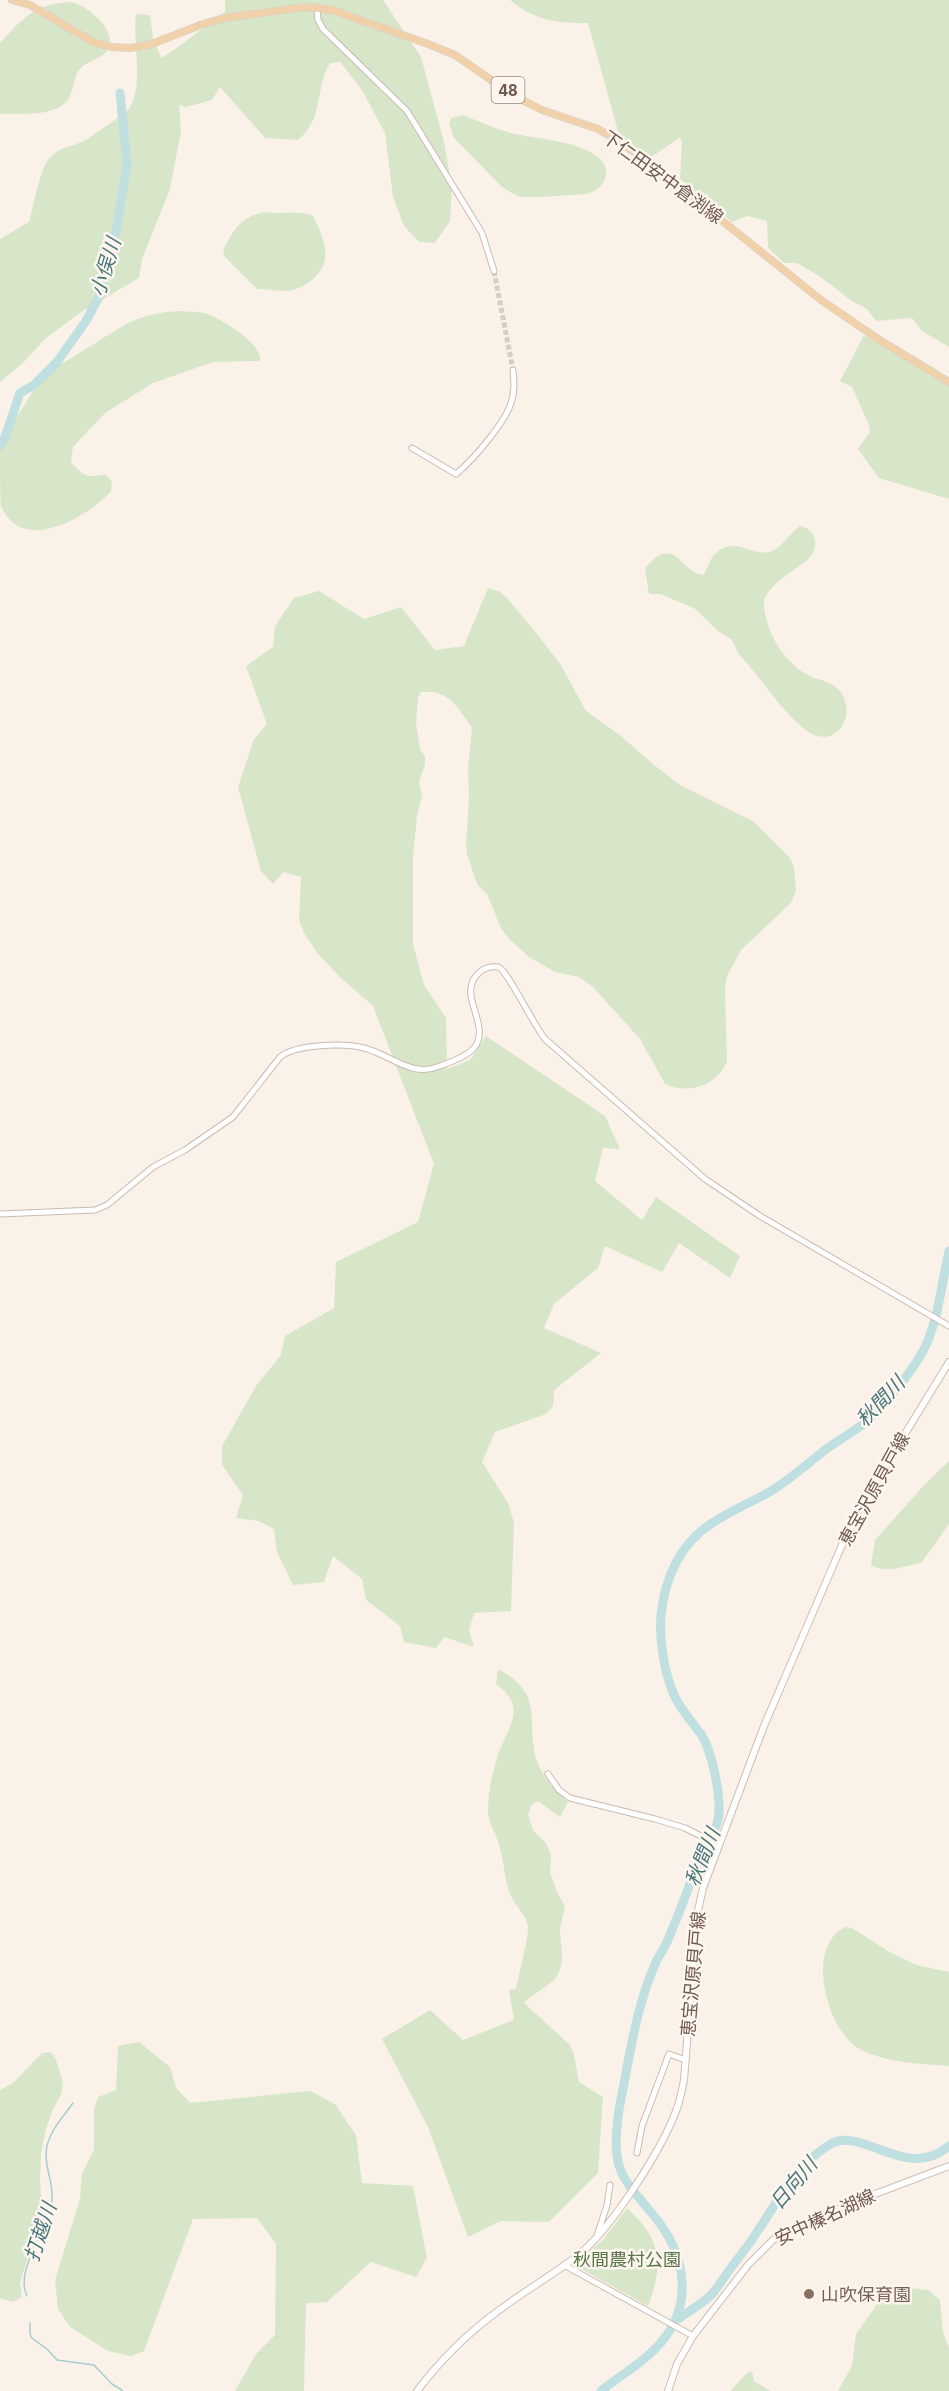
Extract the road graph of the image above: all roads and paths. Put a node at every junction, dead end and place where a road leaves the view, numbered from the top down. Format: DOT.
graph roads {
  1 [pos="12,0"];
  2 [pos="316,7"];
  3 [pos="494,271"];
  4 [pos="513,370"];
  5 [pos="949,382"];
  6 [pos="412,448"];
  7 [pos="0,1214"];
  8 [pos="947,1325"];
  9 [pos="949,1362"];
  10 [pos="548,1774"];
  11 [pos="717,1844"];
  12 [pos="686,2060"];
  13 [pos="637,2153"];
  14 [pos="949,2166"];
  15 [pos="610,2185"];
  16 [pos="596,2238"];
  17 [pos="564,2265"];
  18 [pos="690,2335"];
  19 [pos="417,2391"];
  20 [pos="668,2391"];
  1 -- 2 [label="main road, 下仁田安中倉渕線 / 48"];
  2 -- 3 [label="street"];
  2 -- 5 [label="main road, 下仁田安中倉渕線 / 48"];
  4 -- 6 [label="street"];
  7 -- 8 [label="street"];
  9 -- 11 [label="main road, 恵宝沢原貝戸線"];
  10 -- 11 [label="street"];
  11 -- 12 [label="main road, 恵宝沢原貝戸線"];
  12 -- 13 [label="street"];
  12 -- 16 [label="main road, 恵宝沢原貝戸線"];
  14 -- 18 [label="main road, 安中榛名湖線"];
  15 -- 16 [label="street"];
  16 -- 17 [label="main road, 恵宝沢原貝戸線"];
  17 -- 18 [label="street"];
  17 -- 19 [label="main road, 恵宝沢原貝戸線"];
  18 -- 20 [label="main road, 安中榛名湖線"];
}
